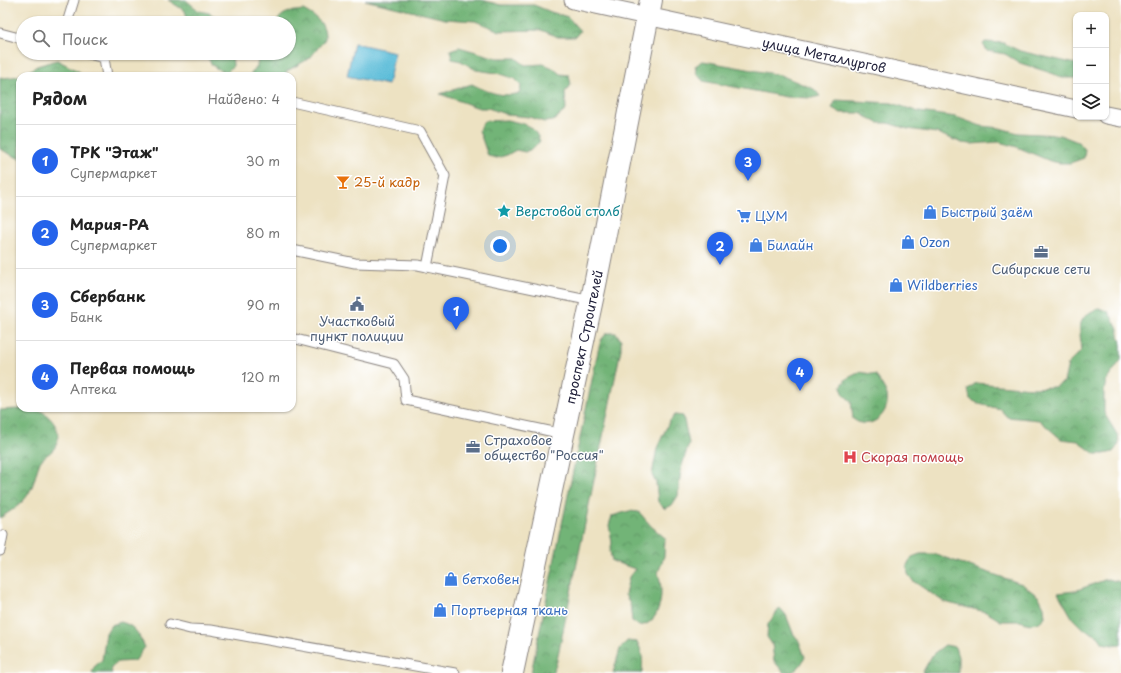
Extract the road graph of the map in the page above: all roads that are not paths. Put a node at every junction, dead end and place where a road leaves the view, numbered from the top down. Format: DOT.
graph roads {
  1 [pos="74,0"];
  2 [pos="573,0"];
  3 [pos="649,8"];
  4 [pos="70,16"];
  5 [pos="0,33"];
  6 [pos="16,37"];
  7 [pos="104,60"];
  8 [pos="106,72"];
  9 [pos="296,103"];
  10 [pos="1073,108"];
  11 [pos="1109,116"];
  12 [pos="1121,118"];
  13 [pos="296,251"];
  14 [pos="427,267"];
  15 [pos="592,301"];
  16 [pos="296,339"];
  17 [pos="563,434"];
  18 [pos="3,535"];
  19 [pos="0,551"];
  20 [pos="170,624"];
  21 [pos="455,673"];
  22 [pos="512,673"];
  1 -- 4 [label="lane"];
  2 -- 3 [label="street, улица Металлургов"];
  3 -- 10 [label="street, улица Металлургов"];
  3 -- 15 [label="street, проспект Строителей"];
  5 -- 6 [label="lane"];
  7 -- 8 [label="lane"];
  9 -- 14 [label="lane"];
  11 -- 12 [label="street"];
  13 -- 14 [label="lane"];
  14 -- 15 [label="lane"];
  15 -- 17 [label="street, проспект Строителей"];
  16 -- 17 [label="lane"];
  17 -- 22 [label="street, проспект Строителей"];
  18 -- 19 [label="lane"];
  20 -- 21 [label="lane"];
}
